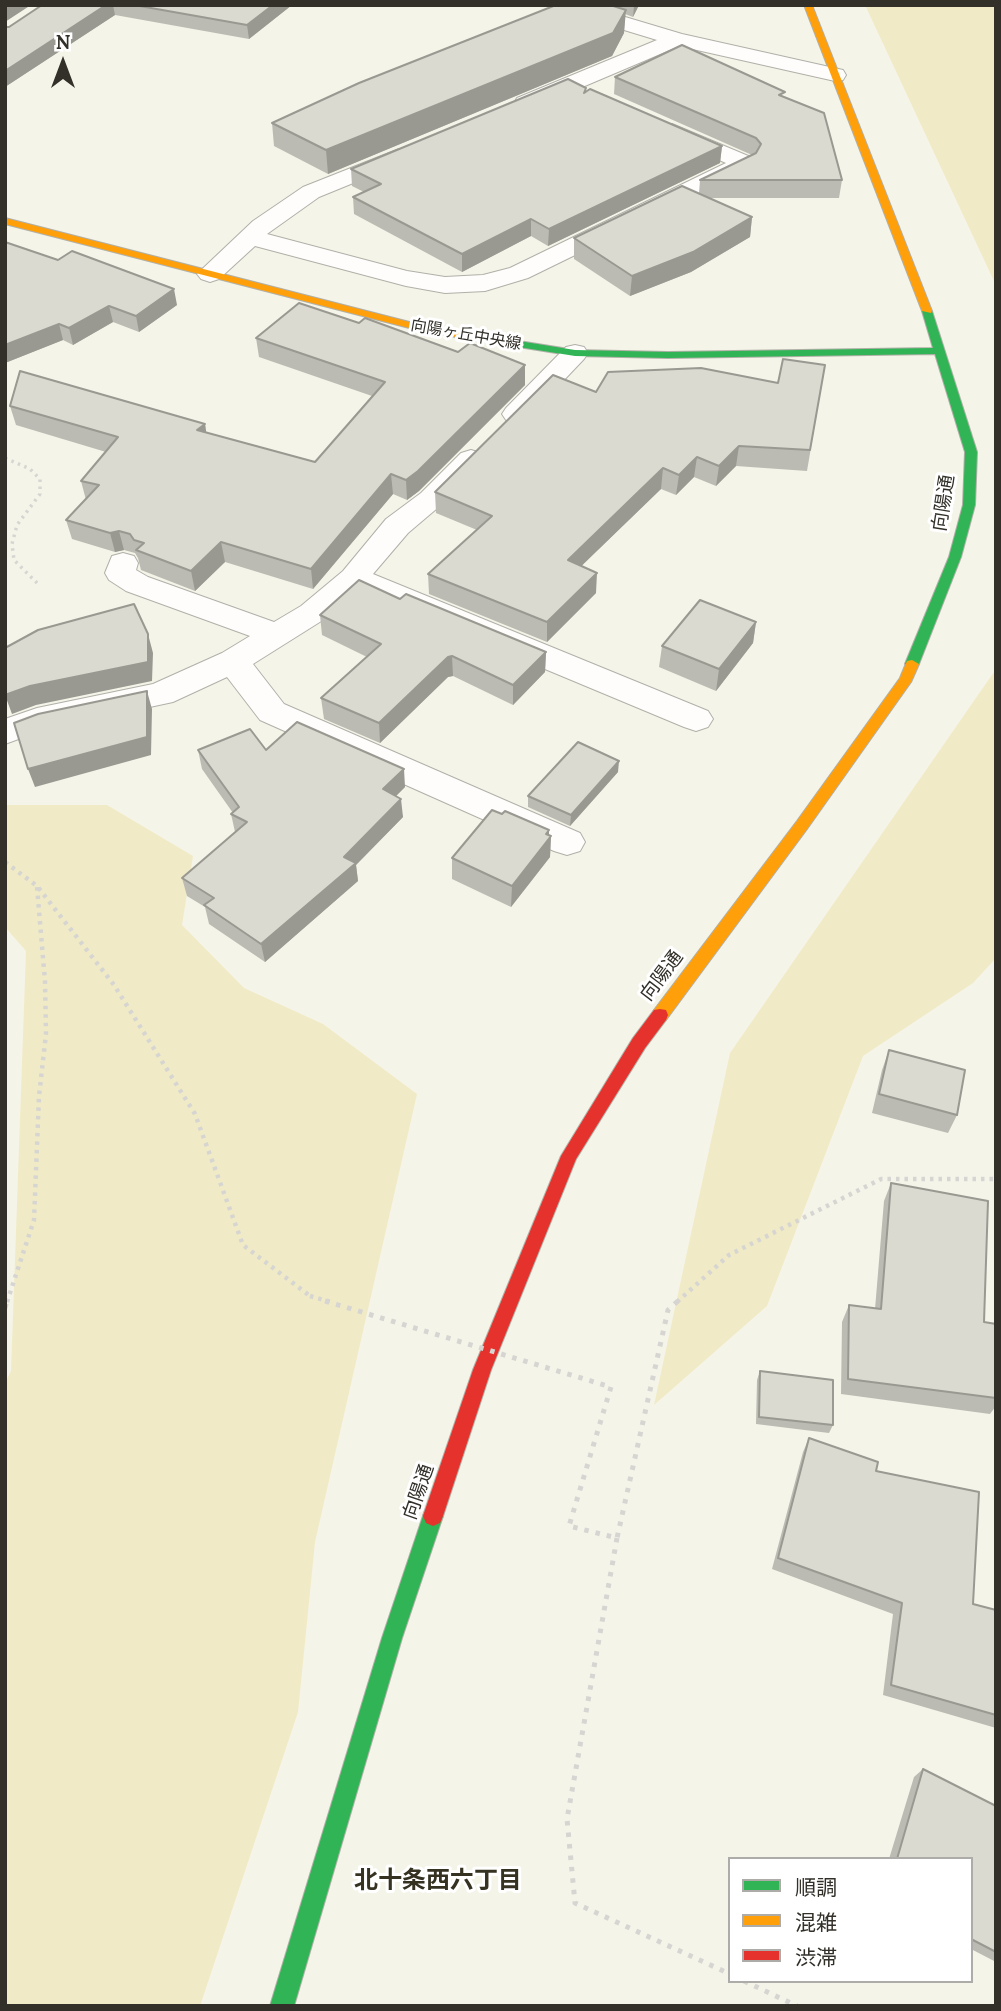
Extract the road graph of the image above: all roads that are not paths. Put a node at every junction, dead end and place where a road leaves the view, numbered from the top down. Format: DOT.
graph roads {
  1 [pos="562,5"];
  2 [pos="652,5"];
  3 [pos="808,5"];
  4 [pos="639,27"];
  5 [pos="677,39"];
  6 [pos="835,75"];
  7 [pos="568,85"];
  8 [pos="593,96"];
  9 [pos="503,112"];
  10 [pos="656,124"];
  11 [pos="414,149"];
  12 [pos="7,223"];
  13 [pos="250,237"];
  14 [pos="211,275"];
  15 [pos="940,351"];
  16 [pos="575,353"];
  17 [pos="122,563"];
  18 [pos="354,578"];
  19 [pos="277,634"];
  20 [pos="233,661"];
  21 [pos="696,719"];
  22 [pos="5,732"];
  23 [pos="566,842"];
  24 [pos="282,2006"];
  1 -- 4 [label="street"];
  2 -- 4 [label="street"];
  3 -- 6 [label="street, 向陽通"];
  4 -- 5 [label="street"];
  5 -- 6 [label="street"];
  5 -- 7 [label="street"];
  6 -- 15 [label="street, 向陽通"];
  7 -- 8 [label="street"];
  7 -- 9 [label="street"];
  10 -- 13 [label="street"];
  11 -- 13 [label="street"];
  12 -- 14 [label="street, 向陽ヶ丘中央線"];
  13 -- 14 [label="street"];
  14 -- 16 [label="street, 向陽ヶ丘中央線"];
  15 -- 16 [label="street, 向陽ヶ丘中央線"];
  15 -- 24 [label="street, 向陽通"];
  16 -- 18 [label="street"];
  17 -- 19 [label="street"];
  18 -- 19 [label="street"];
  18 -- 21 [label="street"];
  19 -- 20 [label="street"];
  20 -- 22 [label="street"];
  20 -- 23 [label="street"];
}
